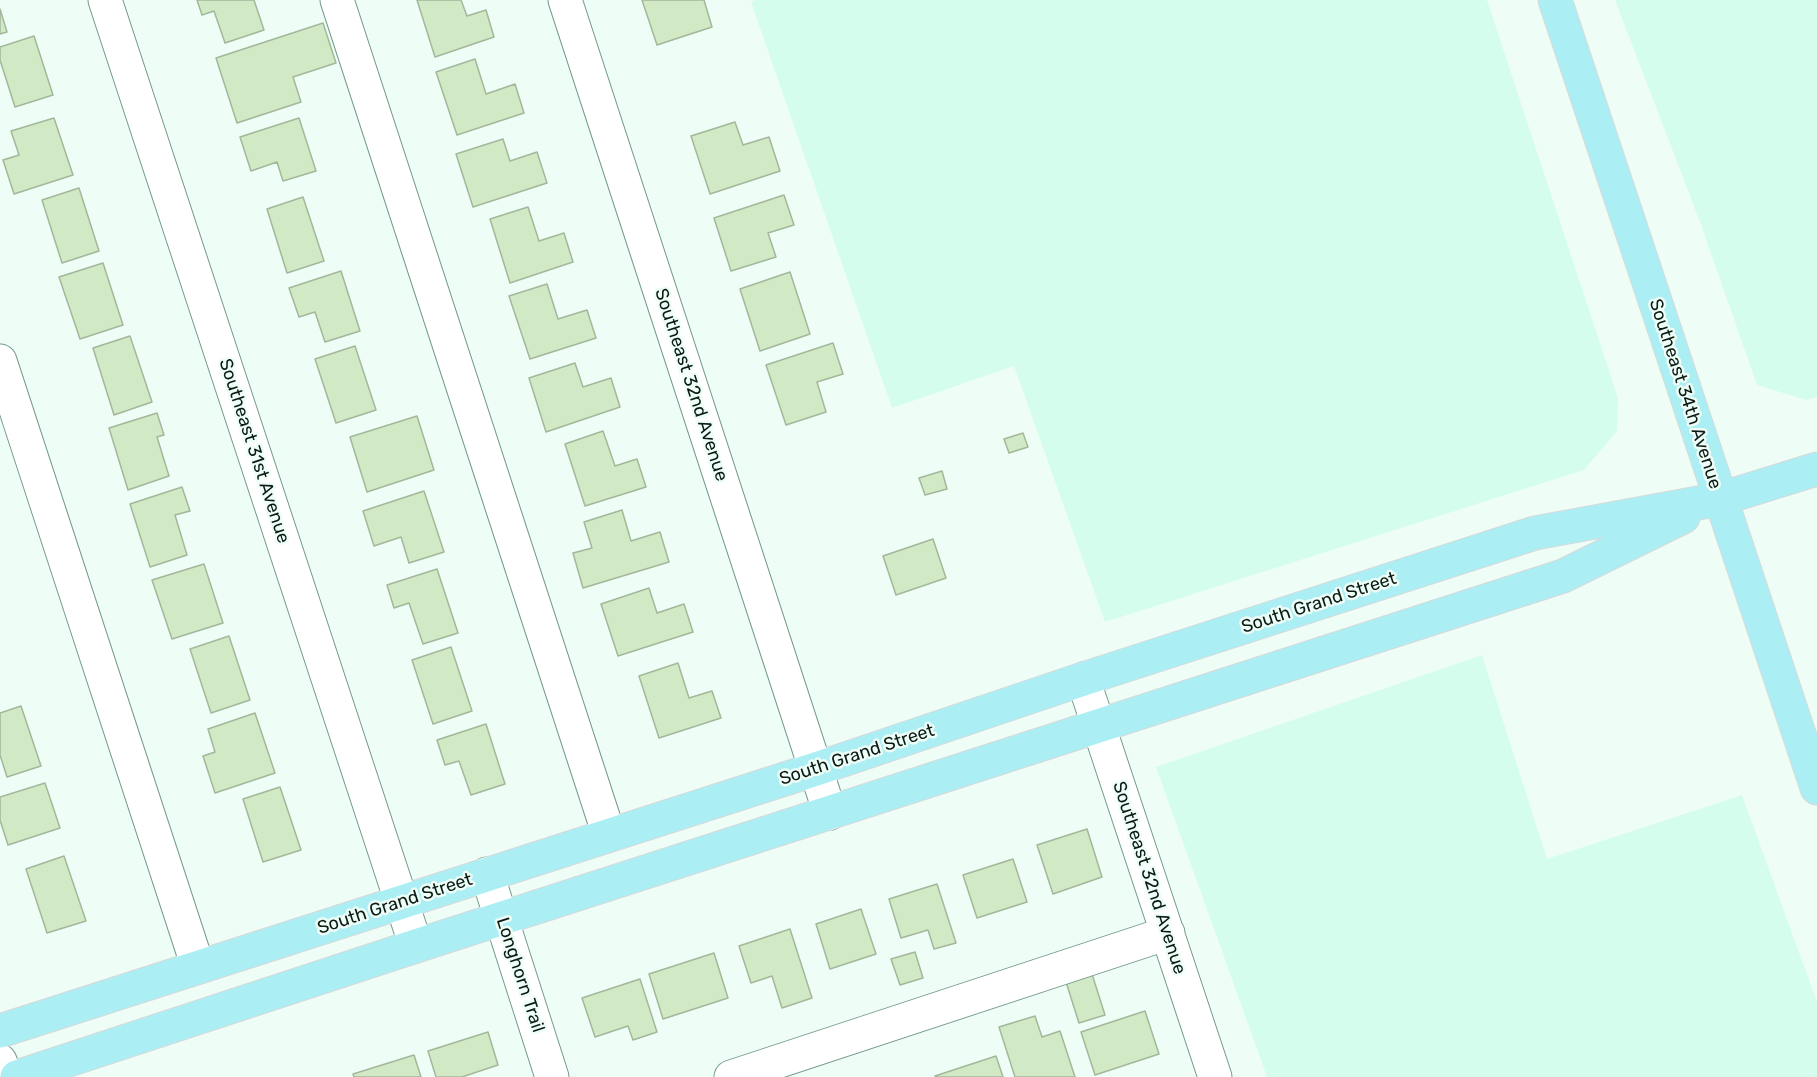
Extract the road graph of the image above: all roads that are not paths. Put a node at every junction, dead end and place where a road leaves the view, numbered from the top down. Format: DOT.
graph roads {
  1 [pos="105,0"];
  2 [pos="338,0"];
  3 [pos="565,0"];
  4 [pos="1555,0"];
  5 [pos="0,361"];
  6 [pos="1817,469"];
  7 [pos="1720,499"];
  8 [pos="1083,680"];
  9 [pos="1099,726"];
  10 [pos="816,769"];
  11 [pos="1817,788"];
  12 [pos="830,813"];
  13 [pos="609,835"];
  14 [pos="487,874"];
  15 [pos="402,902"];
  16 [pos="502,918"];
  17 [pos="1168,933"];
  18 [pos="416,946"];
  19 [pos="198,967"];
  20 [pos="0,1031"];
  21 [pos="0,1060"];
  22 [pos="6,1077"];
  23 [pos="17,1077"];
  24 [pos="552,1077"];
  25 [pos="730,1077"];
  26 [pos="1215,1077"];
  1 -- 15 [label="street, Southeast 31st Avenue"];
  2 -- 13 [label="street"];
  3 -- 10 [label="street, Southeast 32nd Avenue"];
  4 -- 7 [label="main road, Southeast 34th Avenue"];
  5 -- 19 [label="street"];
  6 -- 7 [label="main road, South Grand Street"];
  7 -- 8 [label="main road, South Grand Street"];
  7 -- 9 [label="main road, South Grand Street"];
  7 -- 11 [label="main road, Southeast 34th Avenue"];
  8 -- 9 [label="street, Southeast 32nd Avenue"];
  8 -- 10 [label="main road, South Grand Street"];
  9 -- 12 [label="main road, South Grand Street"];
  9 -- 17 [label="street, Southeast 32nd Avenue"];
  10 -- 12 [label="street, Southeast 32nd Avenue"];
  10 -- 13 [label="main road, South Grand Street"];
  12 -- 16 [label="main road, South Grand Street"];
  13 -- 14 [label="main road, South Grand Street"];
  14 -- 15 [label="main road, South Grand Street"];
  14 -- 16 [label="street, Longhorn Trail"];
  15 -- 18 [label="street, Southeast 31st Avenue"];
  15 -- 19 [label="main road, South Grand Street"];
  16 -- 18 [label="main road, South Grand Street"];
  16 -- 24 [label="street, Longhorn Trail"];
  17 -- 25 [label="street"];
  17 -- 26 [label="street, Southeast 32nd Avenue"];
  18 -- 23 [label="main road, South Grand Street"];
  19 -- 20 [label="main road, South Grand Street"];
  21 -- 22 [label="street"];
}
